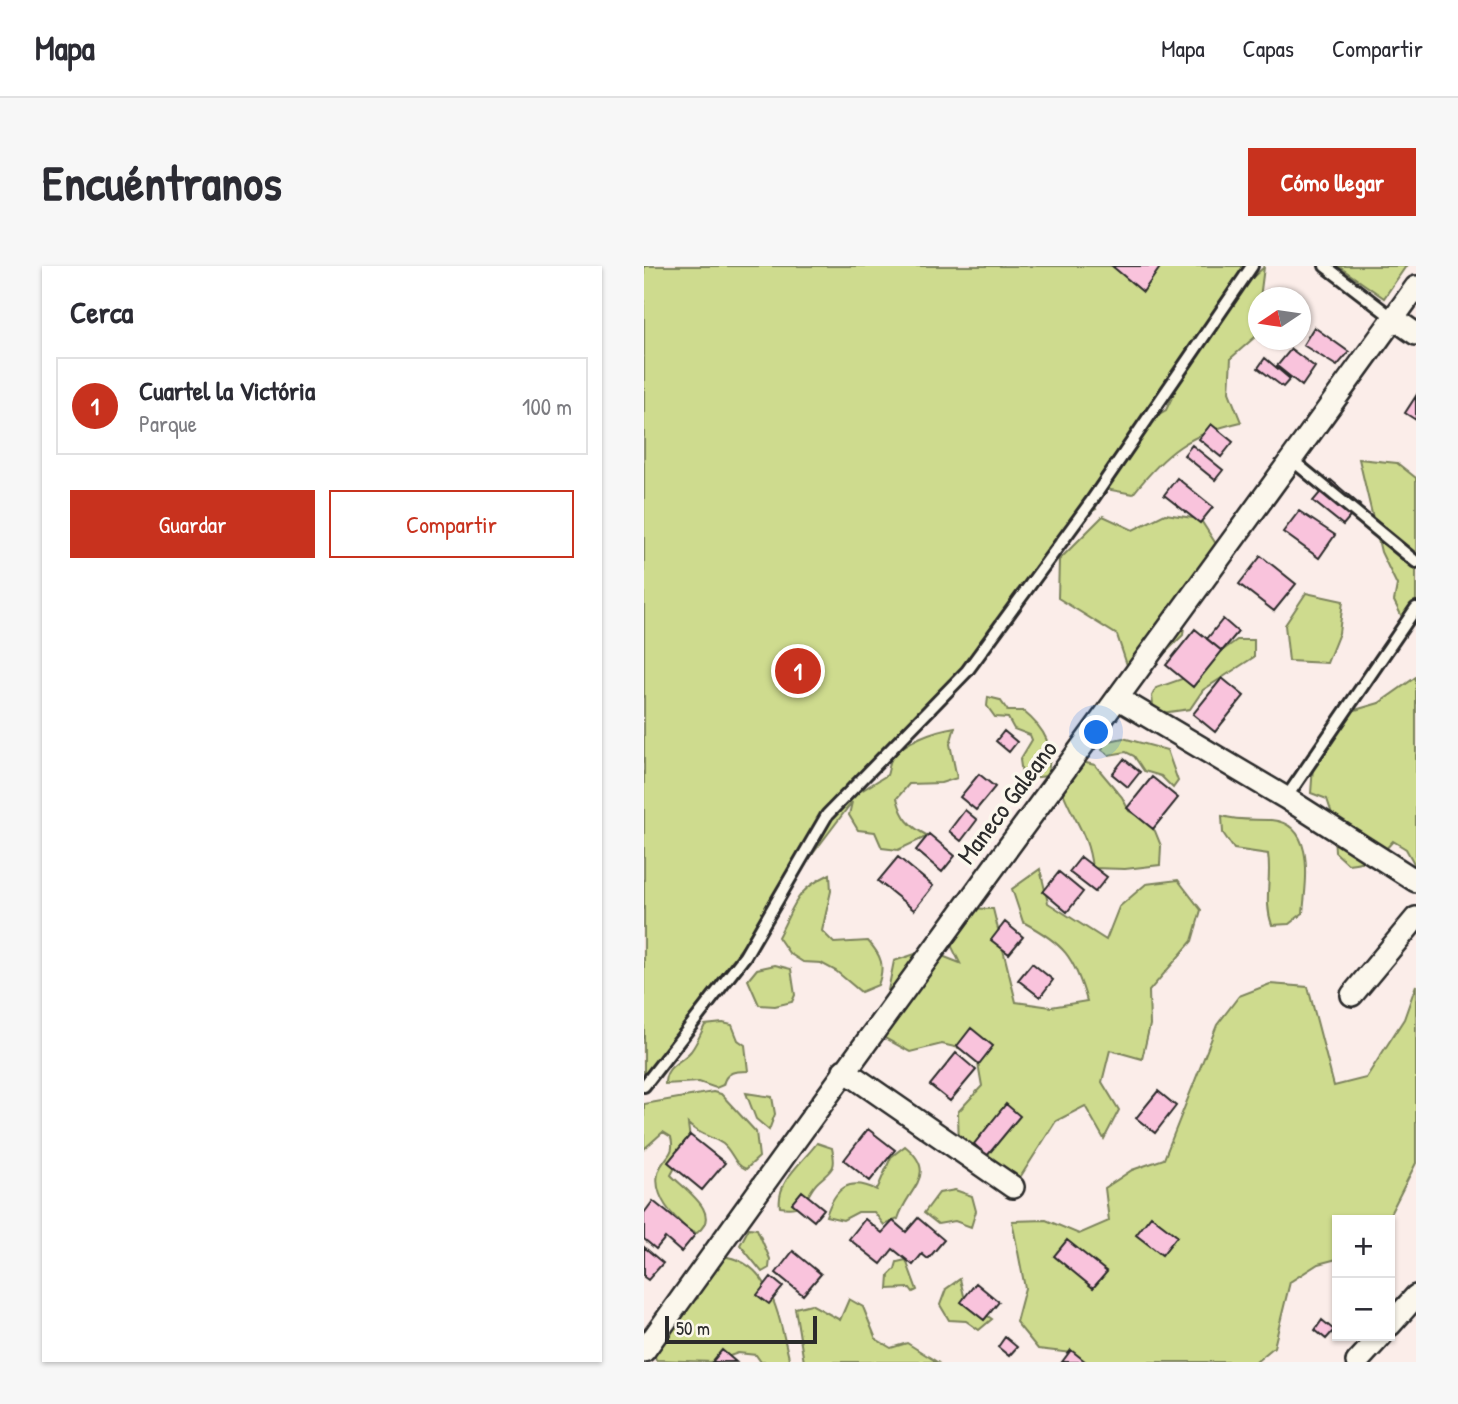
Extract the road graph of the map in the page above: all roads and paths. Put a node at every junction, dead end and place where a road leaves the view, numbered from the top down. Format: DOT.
graph roads {
  1 [pos="1252,266"];
  2 [pos="1325,266"];
  3 [pos="1416,287"];
  4 [pos="1393,318"];
  5 [pos="1416,334"];
  6 [pos="1292,460"];
  7 [pos="1416,562"];
  8 [pos="1416,608"];
  9 [pos="1119,699"];
  10 [pos="1286,798"];
  11 [pos="1416,881"];
  12 [pos="1416,918"];
  13 [pos="1352,995"];
  14 [pos="844,1070"];
  15 [pos="644,1086"];
  16 [pos="1013,1186"];
  17 [pos="1416,1296"];
  18 [pos="1395,1319"];
  19 [pos="1376,1341"];
  20 [pos="644,1352"];
  21 [pos="1357,1362"];
  1 -- 15 [label="lane"];
  2 -- 4 [label="lane"];
  3 -- 4 [label="street, Maneco Galeano"];
  4 -- 5 [label="street"];
  4 -- 6 [label="street, Maneco Galeano"];
  6 -- 7 [label="lane"];
  6 -- 9 [label="street, Maneco Galeano"];
  8 -- 10 [label="lane"];
  9 -- 10 [label="street"];
  9 -- 14 [label="street, Maneco Galeano"];
  10 -- 11 [label="street"];
  12 -- 13 [label="street"];
  14 -- 16 [label="street"];
  14 -- 20 [label="street, Maneco Galeano"];
  17 -- 18 [label="street"];
  19 -- 21 [label="street"];
}
